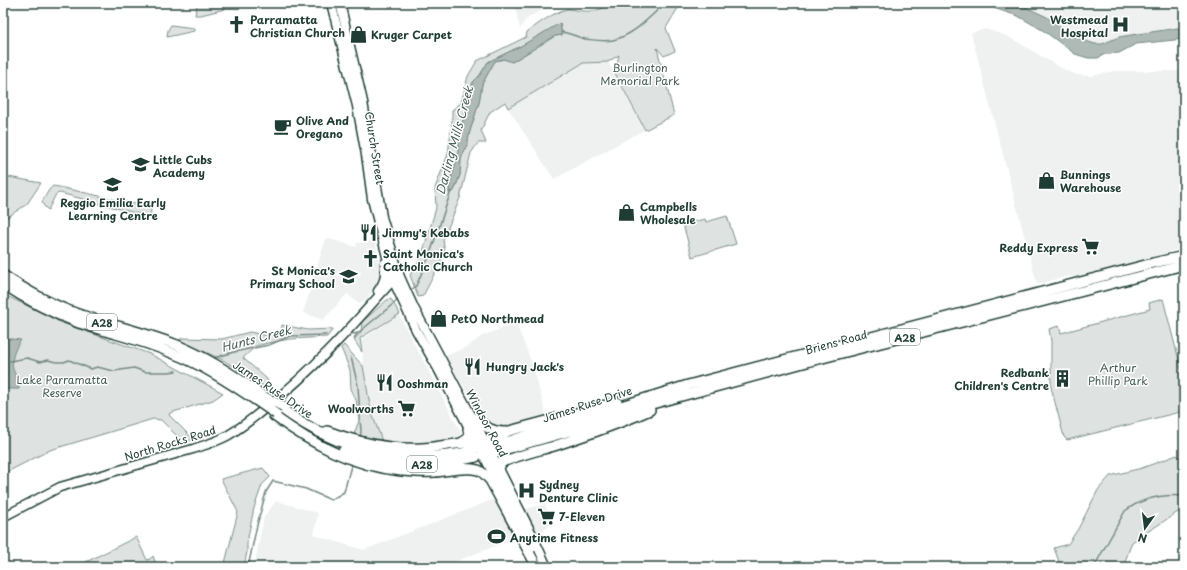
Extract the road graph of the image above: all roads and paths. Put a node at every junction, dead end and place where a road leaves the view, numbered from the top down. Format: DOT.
graph roads {
  1 [pos="332,3"];
  2 [pos="340,3"];
  3 [pos="346,3"];
  4 [pos="342,13"];
  5 [pos="369,154"];
  6 [pos="385,252"];
  7 [pos="1184,255"];
  8 [pos="1184,265"];
  9 [pos="3,275"];
  10 [pos="397,279"];
  11 [pos="3,284"];
  12 [pos="400,294"];
  13 [pos="1033,299"];
  14 [pos="372,303"];
  15 [pos="406,305"];
  16 [pos="718,382"];
  17 [pos="688,385"];
  18 [pos="688,395"];
  19 [pos="260,398"];
  20 [pos="469,414"];
  21 [pos="468,429"];
  22 [pos="509,431"];
  23 [pos="459,444"];
  24 [pos="344,447"];
  25 [pos="486,451"];
  26 [pos="369,455"];
  27 [pos="514,457"];
  28 [pos="459,470"];
  29 [pos="3,516"];
  30 [pos="537,567"];
  31 [pos="541,567"];
  32 [pos="547,567"];
  1 -- 5 [label="main road, Church Street"];
  2 -- 4 [label="main road, Church Street"];
  3 -- 4 [label="main road"];
  4 -- 5 [label="main road, Church Street"];
  5 -- 6 [label="main road, Church Street"];
  5 -- 10 [label="main road, Church Street"];
  6 -- 10 [label="main road, Church Street"];
  6 -- 14 [label="main road, North Rocks Road"];
  7 -- 13 [label="highway, Briens Road / A28"];
  8 -- 13 [label="highway, Briens Road / A28"];
  9 -- 19 [label="highway, James Ruse Drive / A28"];
  10 -- 12 [label="main road, Church Street"];
  10 -- 14 [label="main road, North Rocks Road"];
  11 -- 19 [label="highway, James Ruse Drive / A28"];
  12 -- 14 [label="main road"];
  12 -- 15 [label="main road, Windsor Road"];
  12 -- 15 [label="main road"];
  13 -- 16 [label="highway, Briens Road / A28"];
  14 -- 29 [label="main road, North Rocks Road"];
  15 -- 20 [label="main road, Windsor Road"];
  15 -- 21 [label="main road, Windsor Road"];
  16 -- 17 [label="highway, Briens Road / A28"];
  16 -- 18 [label="highway, Briens Road / A28"];
  17 -- 22 [label="highway"];
  17 -- 25 [label="highway, James Ruse Drive / A28"];
  18 -- 25 [label="highway, Briens Road / A28"];
  18 -- 27 [label="highway"];
  19 -- 24 [label="highway, James Ruse Drive / A28, bridge"];
  20 -- 22 [label="highway"];
  20 -- 25 [label="main road, Windsor Road"];
  21 -- 23 [label="highway"];
  21 -- 25 [label="main road, Windsor Road"];
  22 -- 25 [label="highway"];
  23 -- 25 [label="highway"];
  23 -- 26 [label="highway"];
  24 -- 26 [label="highway, Briens Road / A28"];
  24 -- 26 [label="highway"];
  25 -- 26 [label="highway, Briens Road / A28"];
  25 -- 27 [label="highway"];
  25 -- 27 [label="highway"];
  25 -- 28 [label="highway"];
  25 -- 31 [label="main road, Windsor Road"];
  25 -- 32 [label="main road, Windsor Road"];
  26 -- 28 [label="highway"];
  28 -- 30 [label="highway"];
}
